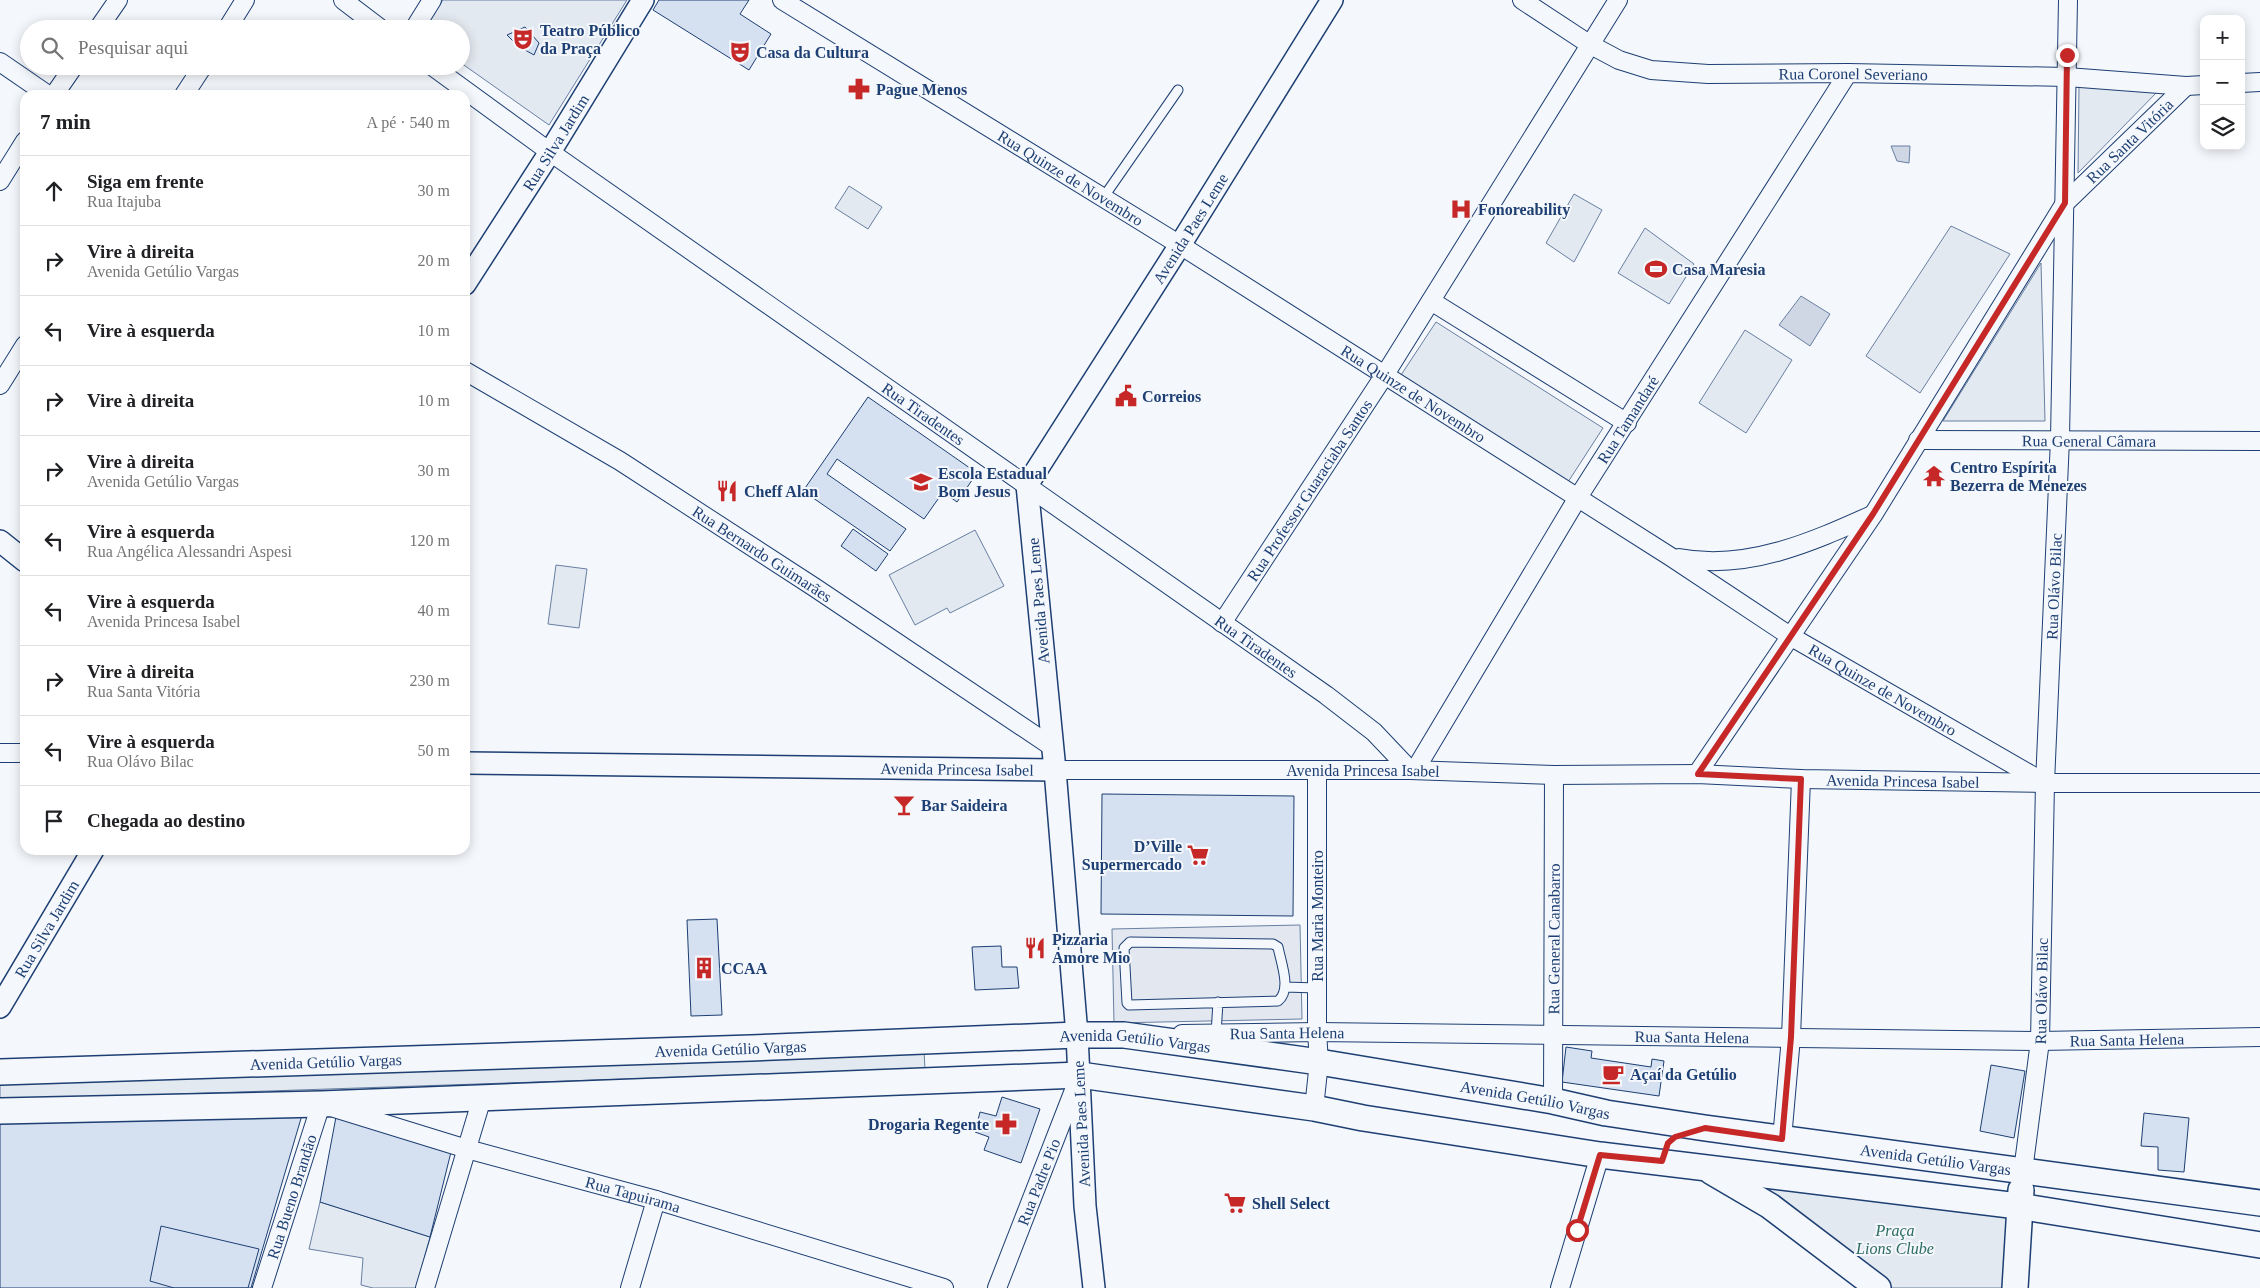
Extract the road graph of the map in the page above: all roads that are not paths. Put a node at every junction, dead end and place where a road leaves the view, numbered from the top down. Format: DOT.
graph roads {
  1 [pos="118,0"];
  2 [pos="245,0"];
  3 [pos="343,0"];
  4 [pos="432,0"];
  5 [pos="643,0"];
  6 [pos="782,0"];
  7 [pos="1332,0"];
  8 [pos="1522,0"];
  9 [pos="1618,0"];
  10 [pos="2068,0"];
  11 [pos="104,20"];
  12 [pos="233,20"];
  13 [pos="369,20"];
  14 [pos="420,20"];
  15 [pos="1589,44"];
  16 [pos="0,62"];
  17 [pos="1848,73"];
  18 [pos="68,75"];
  19 [pos="197,75"];
  20 [pos="444,75"];
  21 [pos="2067,77"];
  22 [pos="2260,82"];
  23 [pos="2245,83"];
  24 [pos="2200,85"];
  25 [pos="2186,86"];
  26 [pos="41,90"];
  27 [pos="57,90"];
  28 [pos="187,90"];
  29 [pos="465,90"];
  30 [pos="1178,90"];
  31 [pos="470,94"];
  32 [pos="20,149"];
  33 [pos="550,152"];
  34 [pos="0,181"];
  35 [pos="1103,198"];
  36 [pos="2065,203"];
  37 [pos="1180,245"];
  38 [pos="470,276"];
  39 [pos="1431,301"];
  40 [pos="20,353"];
  41 [pos="470,374"];
  42 [pos="1384,376"];
  43 [pos="0,384"];
  44 [pos="1628,423"];
  45 [pos="1918,440"];
  46 [pos="2060,440"];
  47 [pos="2260,441"];
  48 [pos="1027,485"];
  49 [pos="1577,498"];
  50 [pos="1873,514"];
  51 [pos="0,541"];
  52 [pos="1671,556"];
  53 [pos="20,557"];
  54 [pos="1222,623"];
  55 [pos="1790,636"];
  56 [pos="1052,746"];
  57 [pos="0,753"];
  58 [pos="20,753"];
  59 [pos="470,763"];
  60 [pos="1055,770"];
  61 [pos="1317,770"];
  62 [pos="1413,770"];
  63 [pos="1698,774"];
  64 [pos="1554,775"];
  65 [pos="1801,779"];
  66 [pos="2045,783"];
  67 [pos="2260,783"];
  68 [pos="90,855"];
  69 [pos="1286,987"];
  70 [pos="1317,988"];
  71 [pos="1218,1002"];
  72 [pos="0,1007"];
  73 [pos="1317,1032"];
  74 [pos="1077,1034"];
  75 [pos="1216,1034"];
  76 [pos="1124,1035"];
  77 [pos="1552,1035"];
  78 [pos="1791,1037"];
  79 [pos="2260,1037"];
  80 [pos="2040,1041"];
  81 [pos="751,1048"];
  82 [pos="618,1052"];
  83 [pos="1319,1062"];
  84 [pos="0,1072"];
  85 [pos="1080,1075"];
  86 [pos="0,1077"];
  87 [pos="749,1087"];
  88 [pos="617,1094"];
  89 [pos="482,1098"];
  90 [pos="1553,1100"];
  91 [pos="321,1104"];
  92 [pos="1314,1108"];
  93 [pos="0,1109"];
  94 [pos="1705,1128"];
  95 [pos="1782,1139"];
  96 [pos="467,1149"];
  97 [pos="1600,1155"];
  98 [pos="1662,1161"];
  99 [pos="1703,1167"];
  100 [pos="2024,1171"];
  101 [pos="656,1200"];
  102 [pos="2260,1203"];
  103 [pos="2018,1206"];
  104 [pos="2260,1245"];
  105 [pos="1869,1285"];
  106 [pos="262,1288"];
  107 [pos="425,1288"];
  108 [pos="630,1288"];
  109 [pos="944,1288"];
  110 [pos="997,1288"];
  111 [pos="1094,1288"];
  112 [pos="1560,1288"];
  113 [pos="2015,1288"];
  1 -- 11 [label="street"];
  2 -- 12 [label="street"];
  3 -- 13 [label="street"];
  4 -- 14 [label="street"];
  5 -- 33 [label="street, Rua Silva Jardim"];
  6 -- 35 [label="street, Rua Quinze de Novembro"];
  7 -- 37 [label="street, Avenida Paes Leme"];
  8 -- 15 [label="street, Rua Coronel Severiano"];
  9 -- 15 [label="street, Rua Professor Guaraciaba Santos"];
  10 -- 21 [label="street, Rua Olávo Bilac"];
  15 -- 17 [label="street, Rua Coronel Severiano"];
  15 -- 39 [label="street, Rua Professor Guaraciaba Santos"];
  16 -- 26 [label="street"];
  17 -- 21 [label="street, Rua Coronel Severiano"];
  17 -- 44 [label="street, Rua Tamandaré"];
  18 -- 27 [label="street"];
  19 -- 28 [label="street"];
  20 -- 29 [label="street, Rua Tiradentes"];
  21 -- 25 [label="street, Rua Coronel Severiano"];
  21 -- 36 [label="street, Rua Olávo Bilac"];
  22 -- 23 [label="street"];
  24 -- 25 [label="street, Rua Coronel Severiano"];
  25 -- 36 [label="street, Rua Santa Vitória"];
  30 -- 35 [label="lane"];
  31 -- 33 [label="street, Rua Tiradentes"];
  32 -- 34 [label="street"];
  33 -- 38 [label="street, Rua Silva Jardim"];
  33 -- 48 [label="street, Rua Tiradentes"];
  35 -- 37 [label="street, Rua Quinze de Novembro"];
  36 -- 45 [label="street, Rua Santa Vitória"];
  36 -- 46 [label="street, Rua Olávo Bilac"];
  37 -- 42 [label="street, Rua Quinze de Novembro"];
  37 -- 48 [label="street, Avenida Paes Leme"];
  39 -- 42 [label="street, Rua Professor Guaraciaba Santos"];
  39 -- 44 [label="street"];
  40 -- 43 [label="street"];
  41 -- 56 [label="street, Rua Bernardo Guimarães"];
  42 -- 49 [label="street, Rua Quinze de Novembro"];
  42 -- 54 [label="street, Rua Professor Guaraciaba Santos"];
  44 -- 49 [label="street, Rua Tamandaré"];
  45 -- 46 [label="street, Rua General Câmara"];
  45 -- 50 [label="street, Rua Santa Vitória"];
  46 -- 47 [label="street, Rua General Câmara"];
  46 -- 66 [label="street, Rua Olávo Bilac"];
  48 -- 54 [label="street, Rua Tiradentes"];
  48 -- 56 [label="street, Avenida Paes Leme"];
  49 -- 52 [label="street, Rua Quinze de Novembro"];
  49 -- 62 [label="street, Rua Tamandaré"];
  50 -- 52 [label="street"];
  50 -- 55 [label="street, Rua Santa Vitória"];
  51 -- 53 [label="street"];
  52 -- 55 [label="street, Rua Quinze de Novembro"];
  54 -- 62 [label="street, Rua Tiradentes"];
  55 -- 63 [label="street, Rua Santa Vitória"];
  55 -- 66 [label="street, Rua Quinze de Novembro"];
  56 -- 60 [label="street, Avenida Paes Leme"];
  57 -- 58 [label="street"];
  59 -- 60 [label="street, Avenida Princesa Isabel"];
  60 -- 61 [label="street, Avenida Princesa Isabel"];
  60 -- 74 [label="street, Avenida Paes Leme"];
  61 -- 62 [label="street, Avenida Princesa Isabel"];
  61 -- 70 [label="street, Rua Maria Monteiro"];
  62 -- 64 [label="street, Avenida Princesa Isabel"];
  63 -- 64 [label="street, Avenida Princesa Isabel"];
  63 -- 65 [label="street, Avenida Princesa Isabel"];
  64 -- 77 [label="street, Rua General Canabarro"];
  65 -- 66 [label="street, Avenida Princesa Isabel"];
  65 -- 78 [label="street"];
  66 -- 67 [label="street, Avenida Princesa Isabel"];
  66 -- 80 [label="street, Rua Olávo Bilac"];
  68 -- 72 [label="street, Rua Silva Jardim"];
  69 -- 70 [label="lane"];
  69 -- 71 [label="lane"];
  69 -- 71 [label="lane"];
  70 -- 73 [label="street, Rua Maria Monteiro"];
  71 -- 75 [label="lane"];
  73 -- 75 [label="street, Rua Santa Helena"];
  73 -- 77 [label="street, Rua Santa Helena"];
  73 -- 83 [label="street, Rua Maria Monteiro"];
  74 -- 76 [label="main road, Avenida Getúlio Vargas"];
  74 -- 81 [label="main road, Avenida Getúlio Vargas"];
  74 -- 85 [label="street, Avenida Paes Leme"];
  75 -- 76 [label="street, Rua Santa Helena"];
  76 -- 83 [label="main road, Avenida Getúlio Vargas"];
  77 -- 78 [label="street, Rua Santa Helena"];
  77 -- 90 [label="street, Rua General Canabarro"];
  78 -- 80 [label="street, Rua Santa Helena"];
  78 -- 95 [label="street"];
  79 -- 80 [label="street, Rua Santa Helena"];
  80 -- 100 [label="street, Rua Olávo Bilac"];
  81 -- 82 [label="main road, Avenida Getúlio Vargas"];
  81 -- 87 [label="main road"];
  82 -- 84 [label="main road, Avenida Getúlio Vargas"];
  82 -- 88 [label="main road"];
  83 -- 90 [label="main road, Avenida Getúlio Vargas"];
  83 -- 92 [label="street, Rua Maria Monteiro"];
  85 -- 87 [label="main road"];
  85 -- 92 [label="main road"];
  85 -- 110 [label="street, Rua Padre Pio"];
  85 -- 111 [label="street, Avenida Paes Leme"];
  86 -- 93 [label="main road"];
  87 -- 88 [label="main road"];
  88 -- 89 [label="main road"];
  89 -- 91 [label="main road"];
  89 -- 96 [label="street"];
  90 -- 94 [label="main road, Avenida Getúlio Vargas"];
  91 -- 93 [label="main road"];
  91 -- 96 [label="street, Rua Tapuirama"];
  91 -- 106 [label="street, Rua Bueno Brandão"];
  92 -- 97 [label="main road"];
  94 -- 95 [label="main road, Avenida Getúlio Vargas"];
  94 -- 98 [label="main road"];
  95 -- 100 [label="main road, Avenida Getúlio Vargas"];
  96 -- 101 [label="street, Rua Tapuirama"];
  96 -- 107 [label="street"];
  97 -- 98 [label="main road"];
  97 -- 112 [label="street"];
  98 -- 99 [label="main road"];
  99 -- 103 [label="main road"];
  99 -- 105 [label="main road"];
  100 -- 102 [label="main road, Avenida Getúlio Vargas"];
  100 -- 103 [label="main road"];
  101 -- 108 [label="street"];
  101 -- 109 [label="street, Rua Tapuirama"];
  103 -- 104 [label="main road"];
  103 -- 113 [label="main road"];
}
